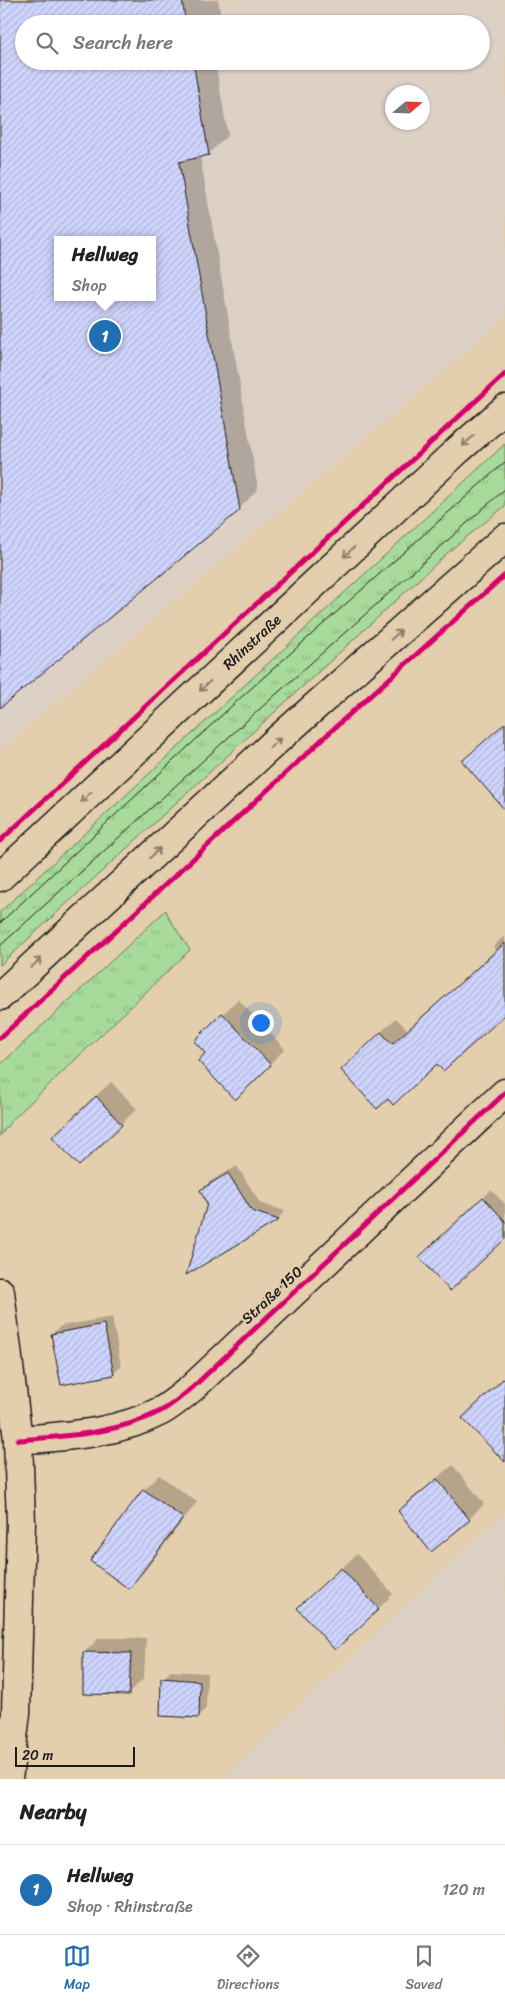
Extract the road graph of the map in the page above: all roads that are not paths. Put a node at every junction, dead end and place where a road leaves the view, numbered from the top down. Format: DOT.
graph roads {
  1 [pos="505,409"];
  2 [pos="505,538"];
  3 [pos="0,877"];
  4 [pos="0,996"];
  5 [pos="505,1094"];
  6 [pos="0,1292"];
  7 [pos="18,1440"];
  8 [pos="8,1779"];
  1 -- 3 [label="main road, Rhinstraße, one-way"];
  4 -- 2 [label="main road, one-way"];
  5 -- 7 [label="main road, Straße 150"];
  6 -- 7 [label="main road"];
  7 -- 8 [label="main road"];
}
